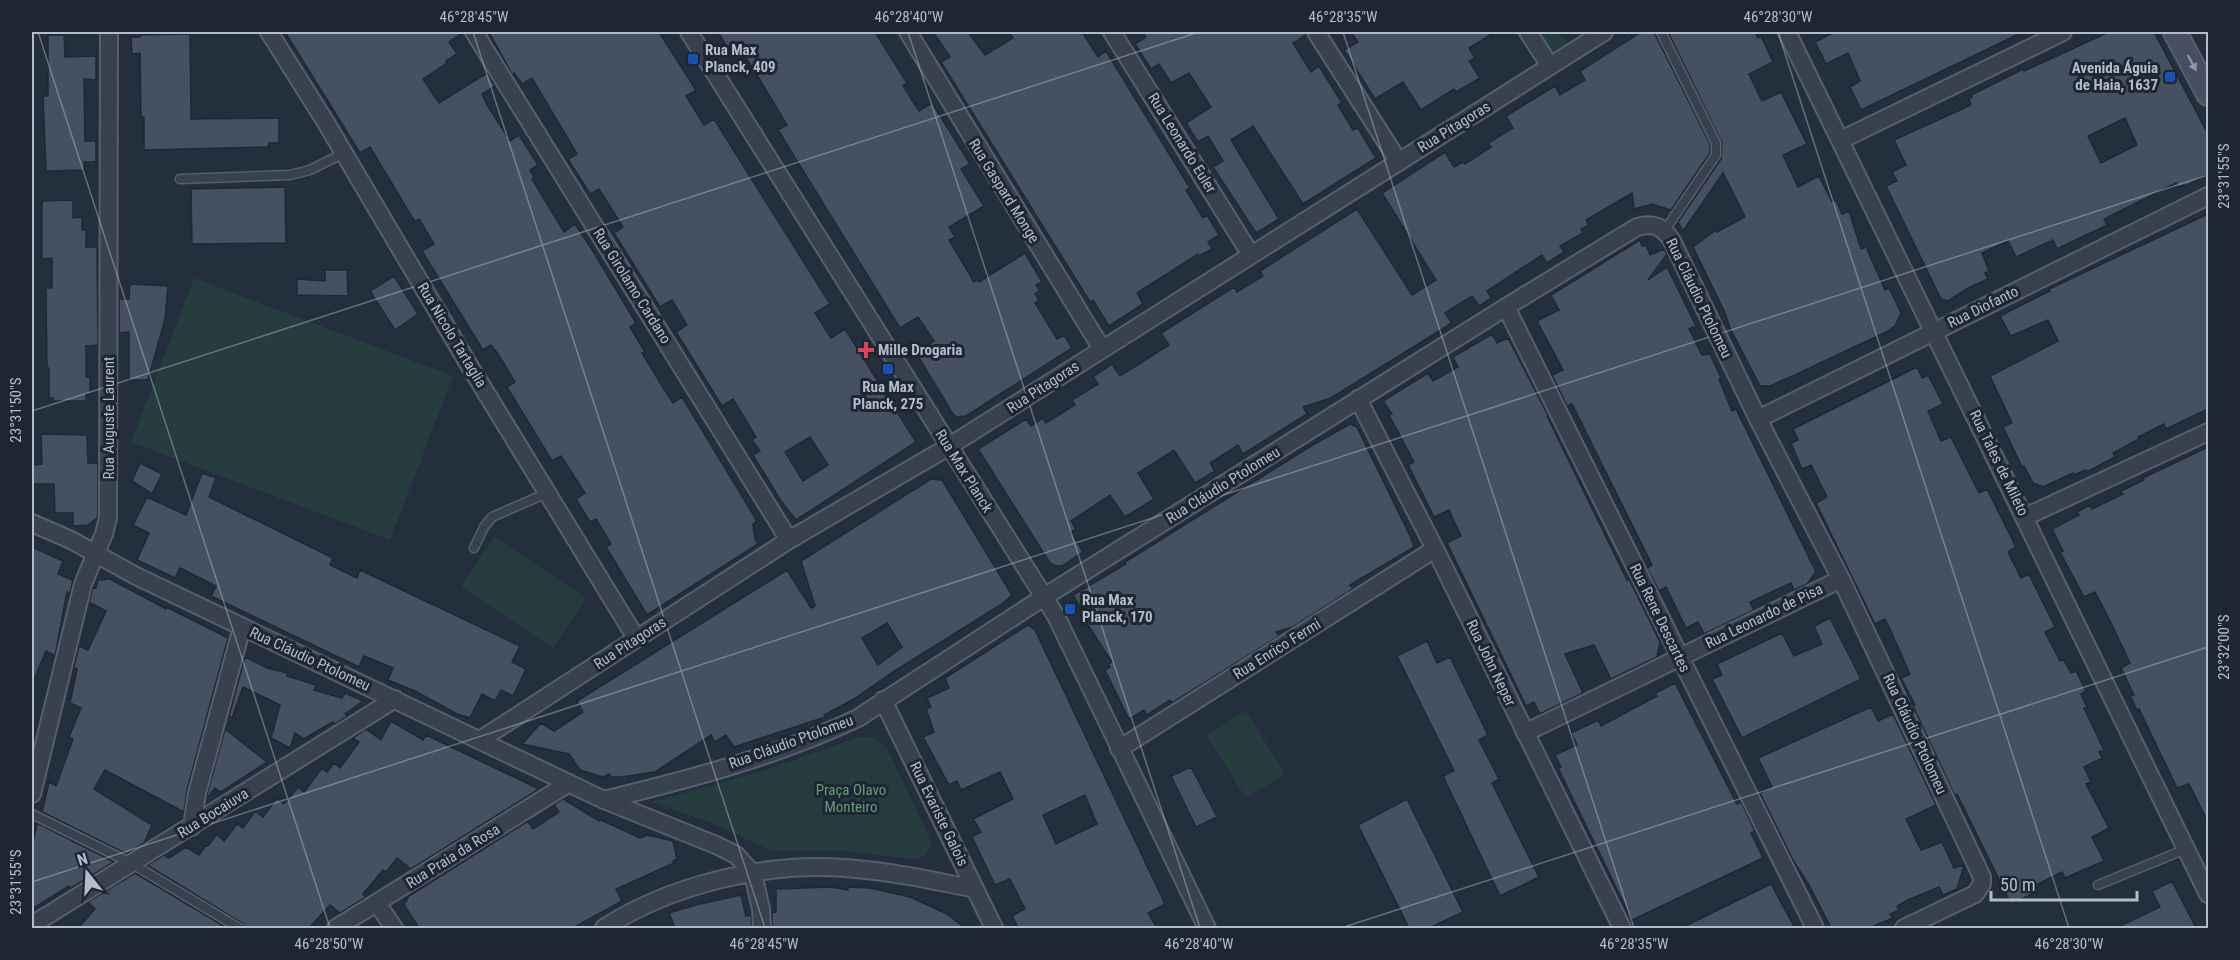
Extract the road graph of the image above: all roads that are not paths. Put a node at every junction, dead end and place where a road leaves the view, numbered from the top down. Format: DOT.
graph roads {
  1 [pos="109,32"];
  2 [pos="269,32"];
  3 [pos="474,32"];
  4 [pos="689,32"];
  5 [pos="908,32"];
  6 [pos="1112,32"];
  7 [pos="1317,32"];
  8 [pos="1528,32"];
  9 [pos="1604,32"];
  10 [pos="1661,32"];
  11 [pos="1788,32"];
  12 [pos="2063,32"];
  13 [pos="2175,32"];
  14 [pos="1550,66"];
  15 [pos="2208,94"];
  16 [pos="1841,140"];
  17 [pos="344,153"];
  18 [pos="1399,162"];
  19 [pos="180,179"];
  20 [pos="2208,196"];
  21 [pos="1665,230"];
  22 [pos="1251,255"];
  23 [pos="1506,307"];
  24 [pos="1935,330"];
  25 [pos="1102,349"];
  26 [pos="1358,399"];
  27 [pos="1758,419"];
  28 [pos="2208,432"];
  29 [pos="948,447"];
  30 [pos="547,493"];
  31 [pos="2025,517"];
  32 [pos="32,523"];
  33 [pos="789,540"];
  34 [pos="474,548"];
  35 [pos="1435,549"];
  36 [pos="96,554"];
  37 [pos="1841,579"];
  38 [pos="1044,597"];
  39 [pos="242,627"];
  40 [pos="636,638"];
  41 [pos="1679,657"];
  42 [pos="395,699"];
  43 [pos="883,700"];
  44 [pos="1525,733"];
  45 [pos="480,740"];
  46 [pos="1119,749"];
  47 [pos="569,783"];
  48 [pos="32,794"];
  49 [pos="604,800"];
  50 [pos="32,814"];
  51 [pos="192,827"];
  52 [pos="2186,849"];
  53 [pos="131,863"];
  54 [pos="753,874"];
  55 [pos="2098,885"];
  56 [pos="975,889"];
  57 [pos="2208,894"];
  58 [pos="377,903"];
  59 [pos="32,925"];
  60 [pos="239,928"];
  61 [pos="336,928"];
  62 [pos="394,928"];
  63 [pos="604,928"];
  64 [pos="762,928"];
  65 [pos="994,928"];
  66 [pos="1207,928"];
  67 [pos="1622,928"];
  68 [pos="1815,928"];
  69 [pos="1904,928"];
  1 -- 36 [label="street, Rua Auguste Laurent"];
  2 -- 17 [label="street, Rua Nicolo Tartaglia"];
  3 -- 33 [label="street, Rua Girolamo Cardano"];
  4 -- 29 [label="street, Rua Max Planck"];
  5 -- 25 [label="street, Rua Gaspard Monge"];
  6 -- 22 [label="street, Rua Leonardo Euler"];
  7 -- 18 [label="street"];
  8 -- 14 [label="street"];
  9 -- 14 [label="street, Rua Pitagoras"];
  10 -- 21 [label="lane"];
  11 -- 16 [label="street, Rua Tales de Mileto"];
  12 -- 16 [label="street"];
  13 -- 15 [label="main road, one-way"];
  14 -- 18 [label="street, Rua Pitagoras"];
  16 -- 24 [label="street, Rua Tales de Mileto"];
  17 -- 19 [label="lane"];
  17 -- 30 [label="street, Rua Nicolo Tartaglia"];
  18 -- 22 [label="street, Rua Pitagoras"];
  20 -- 24 [label="street, Rua Diofanto"];
  21 -- 23 [label="street, Rua Cláudio Ptolomeu"];
  21 -- 27 [label="street, Rua Cláudio Ptolomeu"];
  22 -- 25 [label="street, Rua Pitagoras"];
  23 -- 26 [label="street, Rua Cláudio Ptolomeu"];
  23 -- 41 [label="street, Rua Rene Descartes"];
  24 -- 27 [label="street, Rua Diofanto"];
  24 -- 31 [label="street, Rua Tales de Mileto"];
  25 -- 29 [label="street, Rua Pitagoras"];
  26 -- 35 [label="street, Rua John Neper"];
  26 -- 38 [label="street, Rua Cláudio Ptolomeu"];
  27 -- 37 [label="street, Rua Cláudio Ptolomeu"];
  28 -- 31 [label="street"];
  29 -- 33 [label="street, Rua Pitagoras"];
  29 -- 38 [label="street, Rua Max Planck"];
  30 -- 34 [label="lane"];
  30 -- 40 [label="street, Rua Nicolo Tartaglia"];
  31 -- 52 [label="street, Rua Tales de Mileto"];
  32 -- 36 [label="street, Rua Cláudio Ptolomeu"];
  33 -- 40 [label="street, Rua Pitagoras"];
  35 -- 44 [label="street, Rua John Neper"];
  35 -- 46 [label="street, Rua Enrico Fermi"];
  36 -- 39 [label="street, Rua Cláudio Ptolomeu"];
  36 -- 48 [label="street, Rua Auguste Laurent"];
  37 -- 41 [label="street, Rua Leonardo de Pisa"];
  37 -- 69 [label="street, Rua Cláudio Ptolomeu"];
  38 -- 43 [label="street, Rua Cláudio Ptolomeu"];
  38 -- 46 [label="street, Rua Max Planck"];
  39 -- 42 [label="street, Rua Cláudio Ptolomeu"];
  39 -- 51 [label="street"];
  40 -- 45 [label="street, Rua Pitagoras"];
  41 -- 44 [label="street, Rua Leonardo de Pisa"];
  41 -- 68 [label="street, Rua Rene Descartes"];
  42 -- 45 [label="street, Rua Cláudio Ptolomeu"];
  42 -- 51 [label="street, Rua Bocaiuva"];
  43 -- 49 [label="street, Rua Cláudio Ptolomeu"];
  43 -- 56 [label="street, Rua Evariste Galois"];
  44 -- 67 [label="street, Rua John Neper"];
  45 -- 47 [label="street, Rua Cláudio Ptolomeu"];
  46 -- 66 [label="street, Rua Max Planck"];
  47 -- 49 [label="street, Rua Cláudio Ptolomeu"];
  47 -- 58 [label="street, Rua Praia da Rosa"];
  49 -- 54 [label="street"];
  50 -- 53 [label="lane"];
  51 -- 53 [label="street, Rua Bocaiuva"];
  52 -- 55 [label="lane"];
  52 -- 57 [label="street, Rua Tales de Mileto"];
  53 -- 59 [label="street, Rua Bocaiuva"];
  53 -- 60 [label="lane"];
  54 -- 56 [label="street"];
  54 -- 63 [label="street"];
  54 -- 64 [label="street"];
  56 -- 65 [label="street, Rua Evariste Galois"];
  58 -- 61 [label="street, Rua Praia da Rosa"];
  58 -- 62 [label="street"];
}
